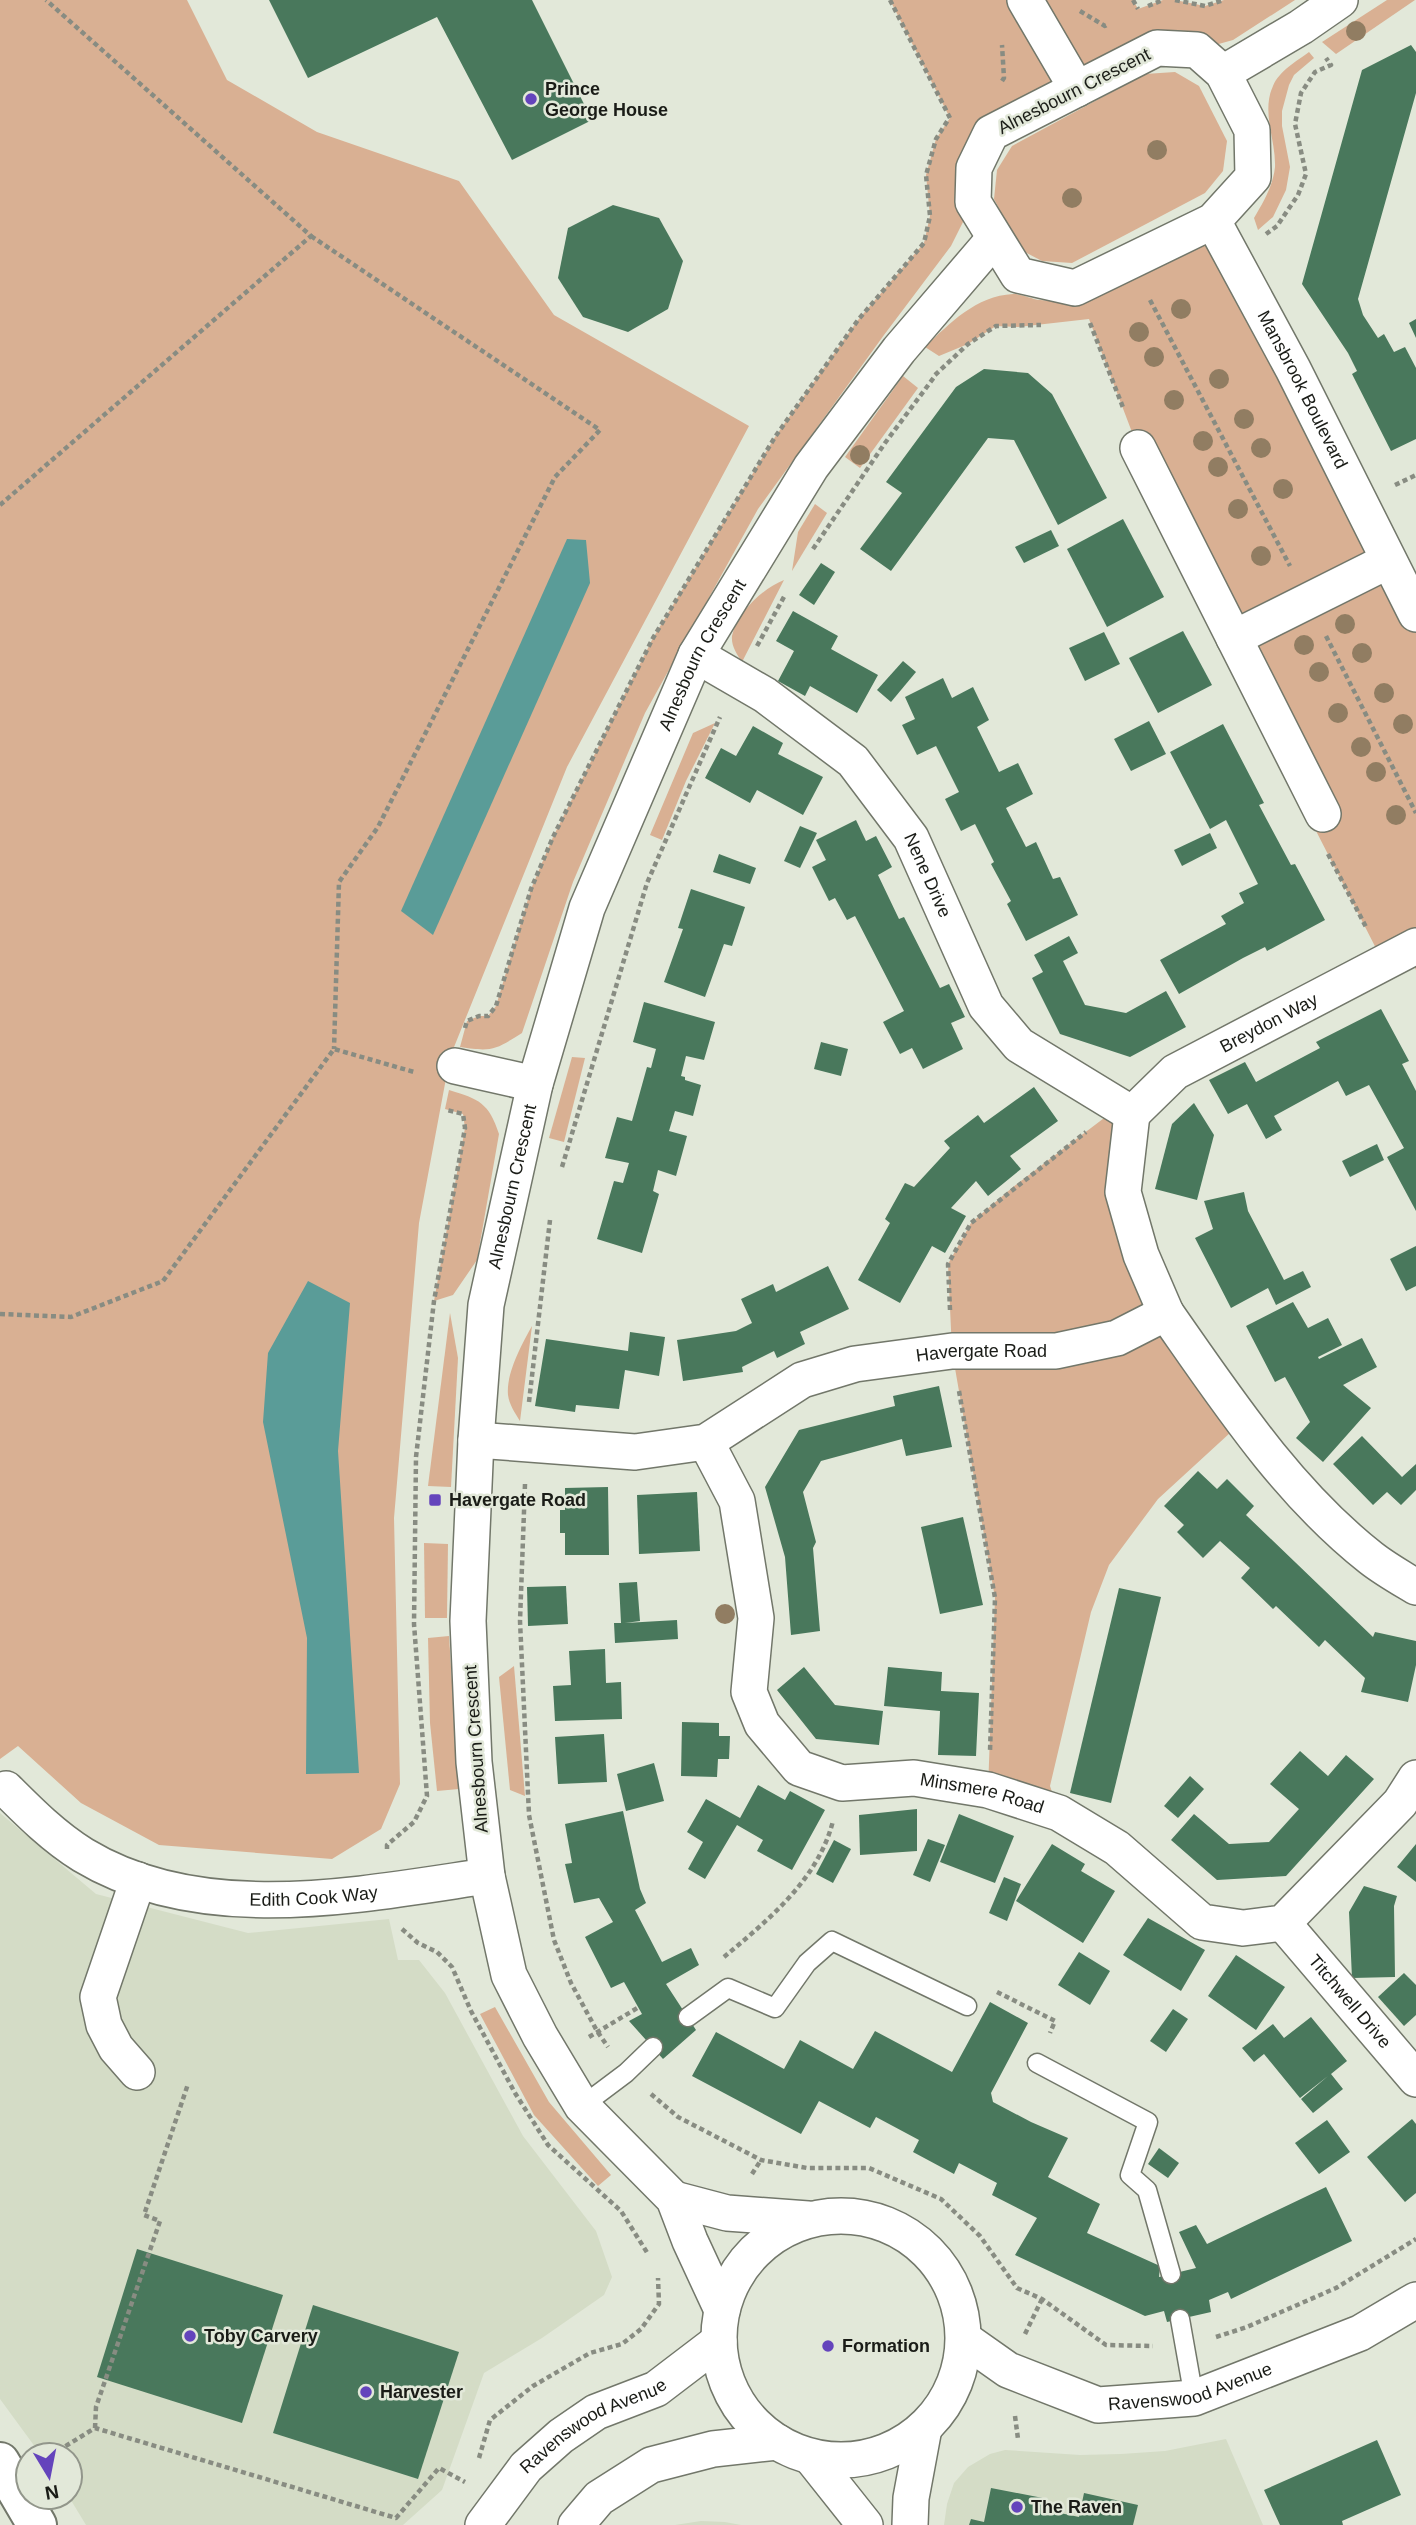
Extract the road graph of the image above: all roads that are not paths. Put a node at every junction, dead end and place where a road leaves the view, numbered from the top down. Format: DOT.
graph roads {
  1 [pos="1340,0"];
  2 [pos="1028,6"];
  3 [pos="1223,73"];
  4 [pos="1077,89"];
  5 [pos="1213,221"];
  6 [pos="994,239"];
  7 [pos="1138,448"];
  8 [pos="1388,561"];
  9 [pos="1416,614"];
  10 [pos="1234,638"];
  11 [pos="696,656"];
  12 [pos="1323,814"];
  13 [pos="1406,957"];
  14 [pos="453,1074"];
  15 [pos="535,1084"];
  16 [pos="1126,1110"];
  17 [pos="1166,1313"];
  18 [pos="476,1440"];
  19 [pos="706,1442"];
  20 [pos="1416,1587"];
  21 [pos="1416,1778"];
  22 [pos="6,1789"];
  23 [pos="487,1876"];
  24 [pos="138,1880"];
  25 [pos="1283,1923"];
  26 [pos="967,2006"];
  27 [pos="688,2017"];
  28 [pos="653,2048"];
  29 [pos="1037,2063"];
  30 [pos="137,2072"];
  31 [pos="1416,2079"];
  32 [pos="582,2106"];
  33 [pos="674,2199"];
  34 [pos="813,2219"];
  35 [pos="1171,2274"];
  36 [pos="1416,2300"];
  37 [pos="1180,2319"];
  38 [pos="720,2326"];
  39 [pos="964,2339"];
  40 [pos="1194,2398"];
  41 [pos="925,2428"];
  42 [pos="777,2442"];
  43 [pos="811,2457"];
  44 [pos="0,2462"];
  45 [pos="37,2525"];
  46 [pos="483,2525"];
  47 [pos="576,2525"];
  48 [pos="865,2525"];
  49 [pos="910,2525"];
  1 -- 3 [label="street"];
  2 -- 4 [label="street"];
  3 -- 4 [label="street, Alnesbourn Crescent"];
  3 -- 5 [label="street, Alnesbourn Crescent"];
  4 -- 6 [label="street, Alnesbourn Crescent"];
  5 -- 6 [label="street, Alnesbourn Crescent"];
  5 -- 8 [label="street, Mansbrook Boulevard"];
  6 -- 11 [label="street, Alnesbourn Crescent"];
  7 -- 10 [label="street"];
  8 -- 9 [label="street, Mansbrook Boulevard"];
  8 -- 10 [label="street"];
  10 -- 12 [label="street"];
  11 -- 15 [label="street, Alnesbourn Crescent"];
  11 -- 16 [label="street, Nene Drive"];
  13 -- 16 [label="street, Breydon Way"];
  14 -- 15 [label="street"];
  15 -- 18 [label="street, Alnesbourn Crescent"];
  16 -- 17 [label="street"];
  17 -- 19 [label="street, Havergate Road"];
  17 -- 20 [label="street"];
  18 -- 19 [label="street, Havergate Road"];
  18 -- 23 [label="street, Alnesbourn Crescent"];
  19 -- 25 [label="street, Minsmere Road"];
  21 -- 25 [label="street"];
  22 -- 24 [label="street, Edith Cook Way"];
  23 -- 24 [label="street, Edith Cook Way"];
  23 -- 32 [label="street, Alnesbourn Crescent"];
  24 -- 30 [label="street"];
  25 -- 31 [label="street, Titchwell Drive"];
  26 -- 27 [label="lane"];
  28 -- 32 [label="lane"];
  29 -- 35 [label="lane"];
  32 -- 33 [label="street, Alnesbourn Crescent"];
  33 -- 34 [label="street"];
  33 -- 38 [label="street, Alnesbourn Crescent"];
  34 -- 38 [label="street"];
  34 -- 39 [label="street"];
  36 -- 40 [label="street, Ravenswood Avenue"];
  37 -- 40 [label="lane"];
  38 -- 42 [label="street"];
  38 -- 46 [label="street, Ravenswood Avenue"];
  39 -- 40 [label="street, Ravenswood Avenue"];
  39 -- 41 [label="street"];
  41 -- 43 [label="street"];
  41 -- 49 [label="street"];
  42 -- 43 [label="street"];
  42 -- 47 [label="street"];
  43 -- 48 [label="street"];
  44 -- 45 [label="main road"];
}
